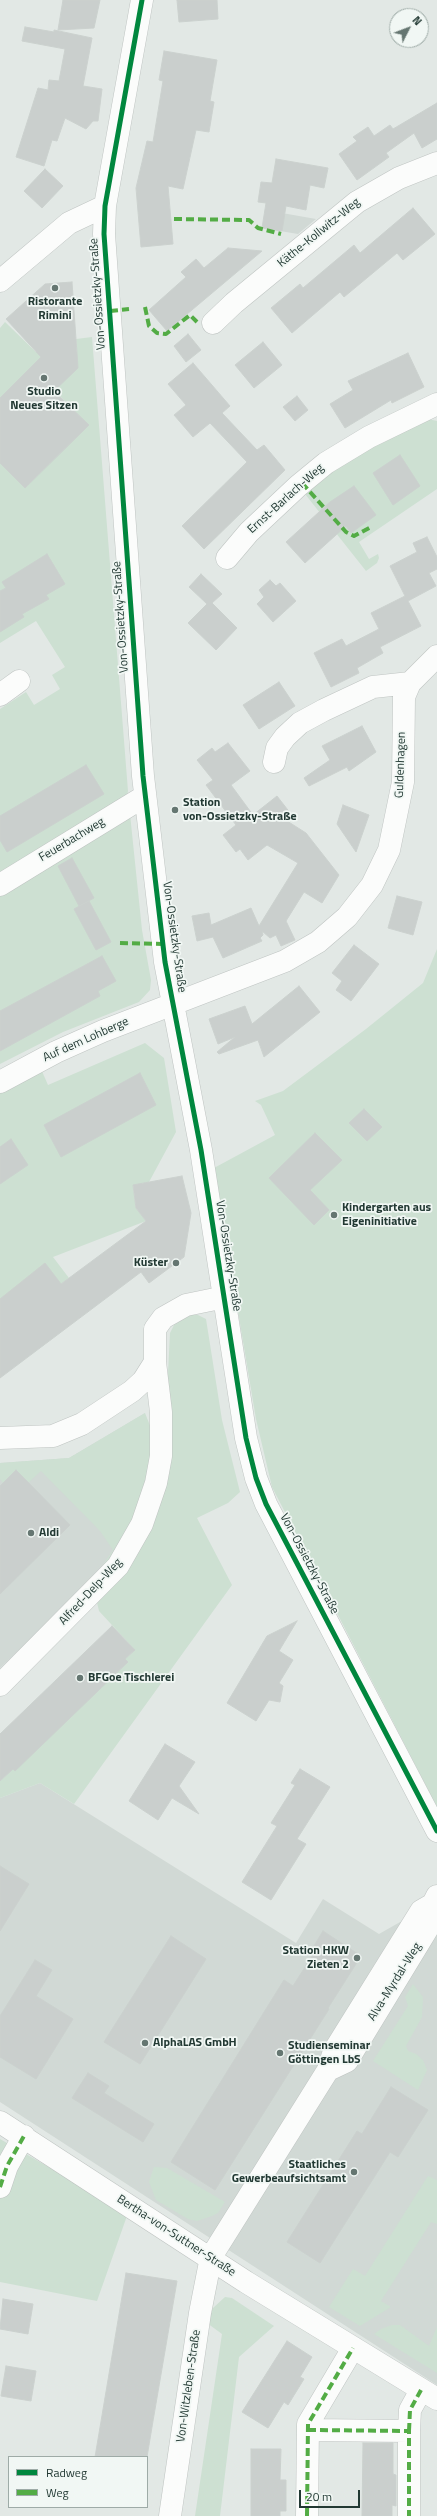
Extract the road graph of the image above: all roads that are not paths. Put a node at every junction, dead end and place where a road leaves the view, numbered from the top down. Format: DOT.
graph roads {
  1 [pos="142,0"];
  2 [pos="437,162"];
  3 [pos="105,206"];
  4 [pos="0,281"];
  5 [pos="212,323"];
  6 [pos="437,404"];
  7 [pos="227,558"];
  8 [pos="437,656"];
  9 [pos="19,681"];
  10 [pos="410,682"];
  11 [pos="0,695"];
  12 [pos="274,762"];
  13 [pos="145,796"];
  14 [pos="0,885"];
  15 [pos="174,1003"];
  16 [pos="0,1082"];
  17 [pos="225,1297"];
  18 [pos="155,1362"];
  19 [pos="0,1438"];
  20 [pos="0,1685"];
  21 [pos="437,1831"];
  22 [pos="435,1900"];
  23 [pos="0,2122"];
  24 [pos="24,2136"];
  25 [pos="0,2187"];
  26 [pos="211,2257"];
  27 [pos="353,2348"];
  28 [pos="429,2394"];
  29 [pos="308,2430"];
  30 [pos="410,2431"];
  31 [pos="170,2516"];
  32 [pos="307,2516"];
  33 [pos="410,2516"];
  1 -- 3 [label="street, Von-Ossietzky-Straße"];
  2 -- 5 [label="street, Käthe-Kollwitz-Weg"];
  3 -- 4 [label="street"];
  3 -- 13 [label="street, Von-Ossietzky-Straße"];
  6 -- 7 [label="street, Ernst-Barlach-Weg"];
  8 -- 10 [label="street, Guldenhagen"];
  9 -- 11 [label="street"];
  10 -- 12 [label="street"];
  10 -- 15 [label="street, Guldenhagen"];
  13 -- 14 [label="street, Feuerbachweg"];
  13 -- 15 [label="street, Von-Ossietzky-Straße"];
  15 -- 16 [label="street, Auf dem Lohberge"];
  15 -- 17 [label="street, Von-Ossietzky-Straße"];
  17 -- 18 [label="street, Alfred-Delp-Weg"];
  17 -- 21 [label="street, Von-Ossietzky-Straße"];
  18 -- 19 [label="street"];
  18 -- 20 [label="street, Alfred-Delp-Weg"];
  22 -- 26 [label="street, Alva-Myrdal-Weg"];
  23 -- 24 [label="street, Bertha-von-Suttner-Straße"];
  24 -- 25 [label="street"];
  24 -- 26 [label="street, Bertha-von-Suttner-Straße"];
  26 -- 27 [label="street, Bertha-von-Suttner-Straße"];
  26 -- 31 [label="street, Von-Witzleben-Straße"];
  27 -- 28 [label="street, Bertha-von-Suttner-Straße"];
  27 -- 29 [label="street"];
  28 -- 30 [label="street, Bertha-von-Suttner-Straße"];
  29 -- 30 [label="street"];
  29 -- 32 [label="street"];
  30 -- 33 [label="street, Bertha-von-Suttner-Straße"];
}
